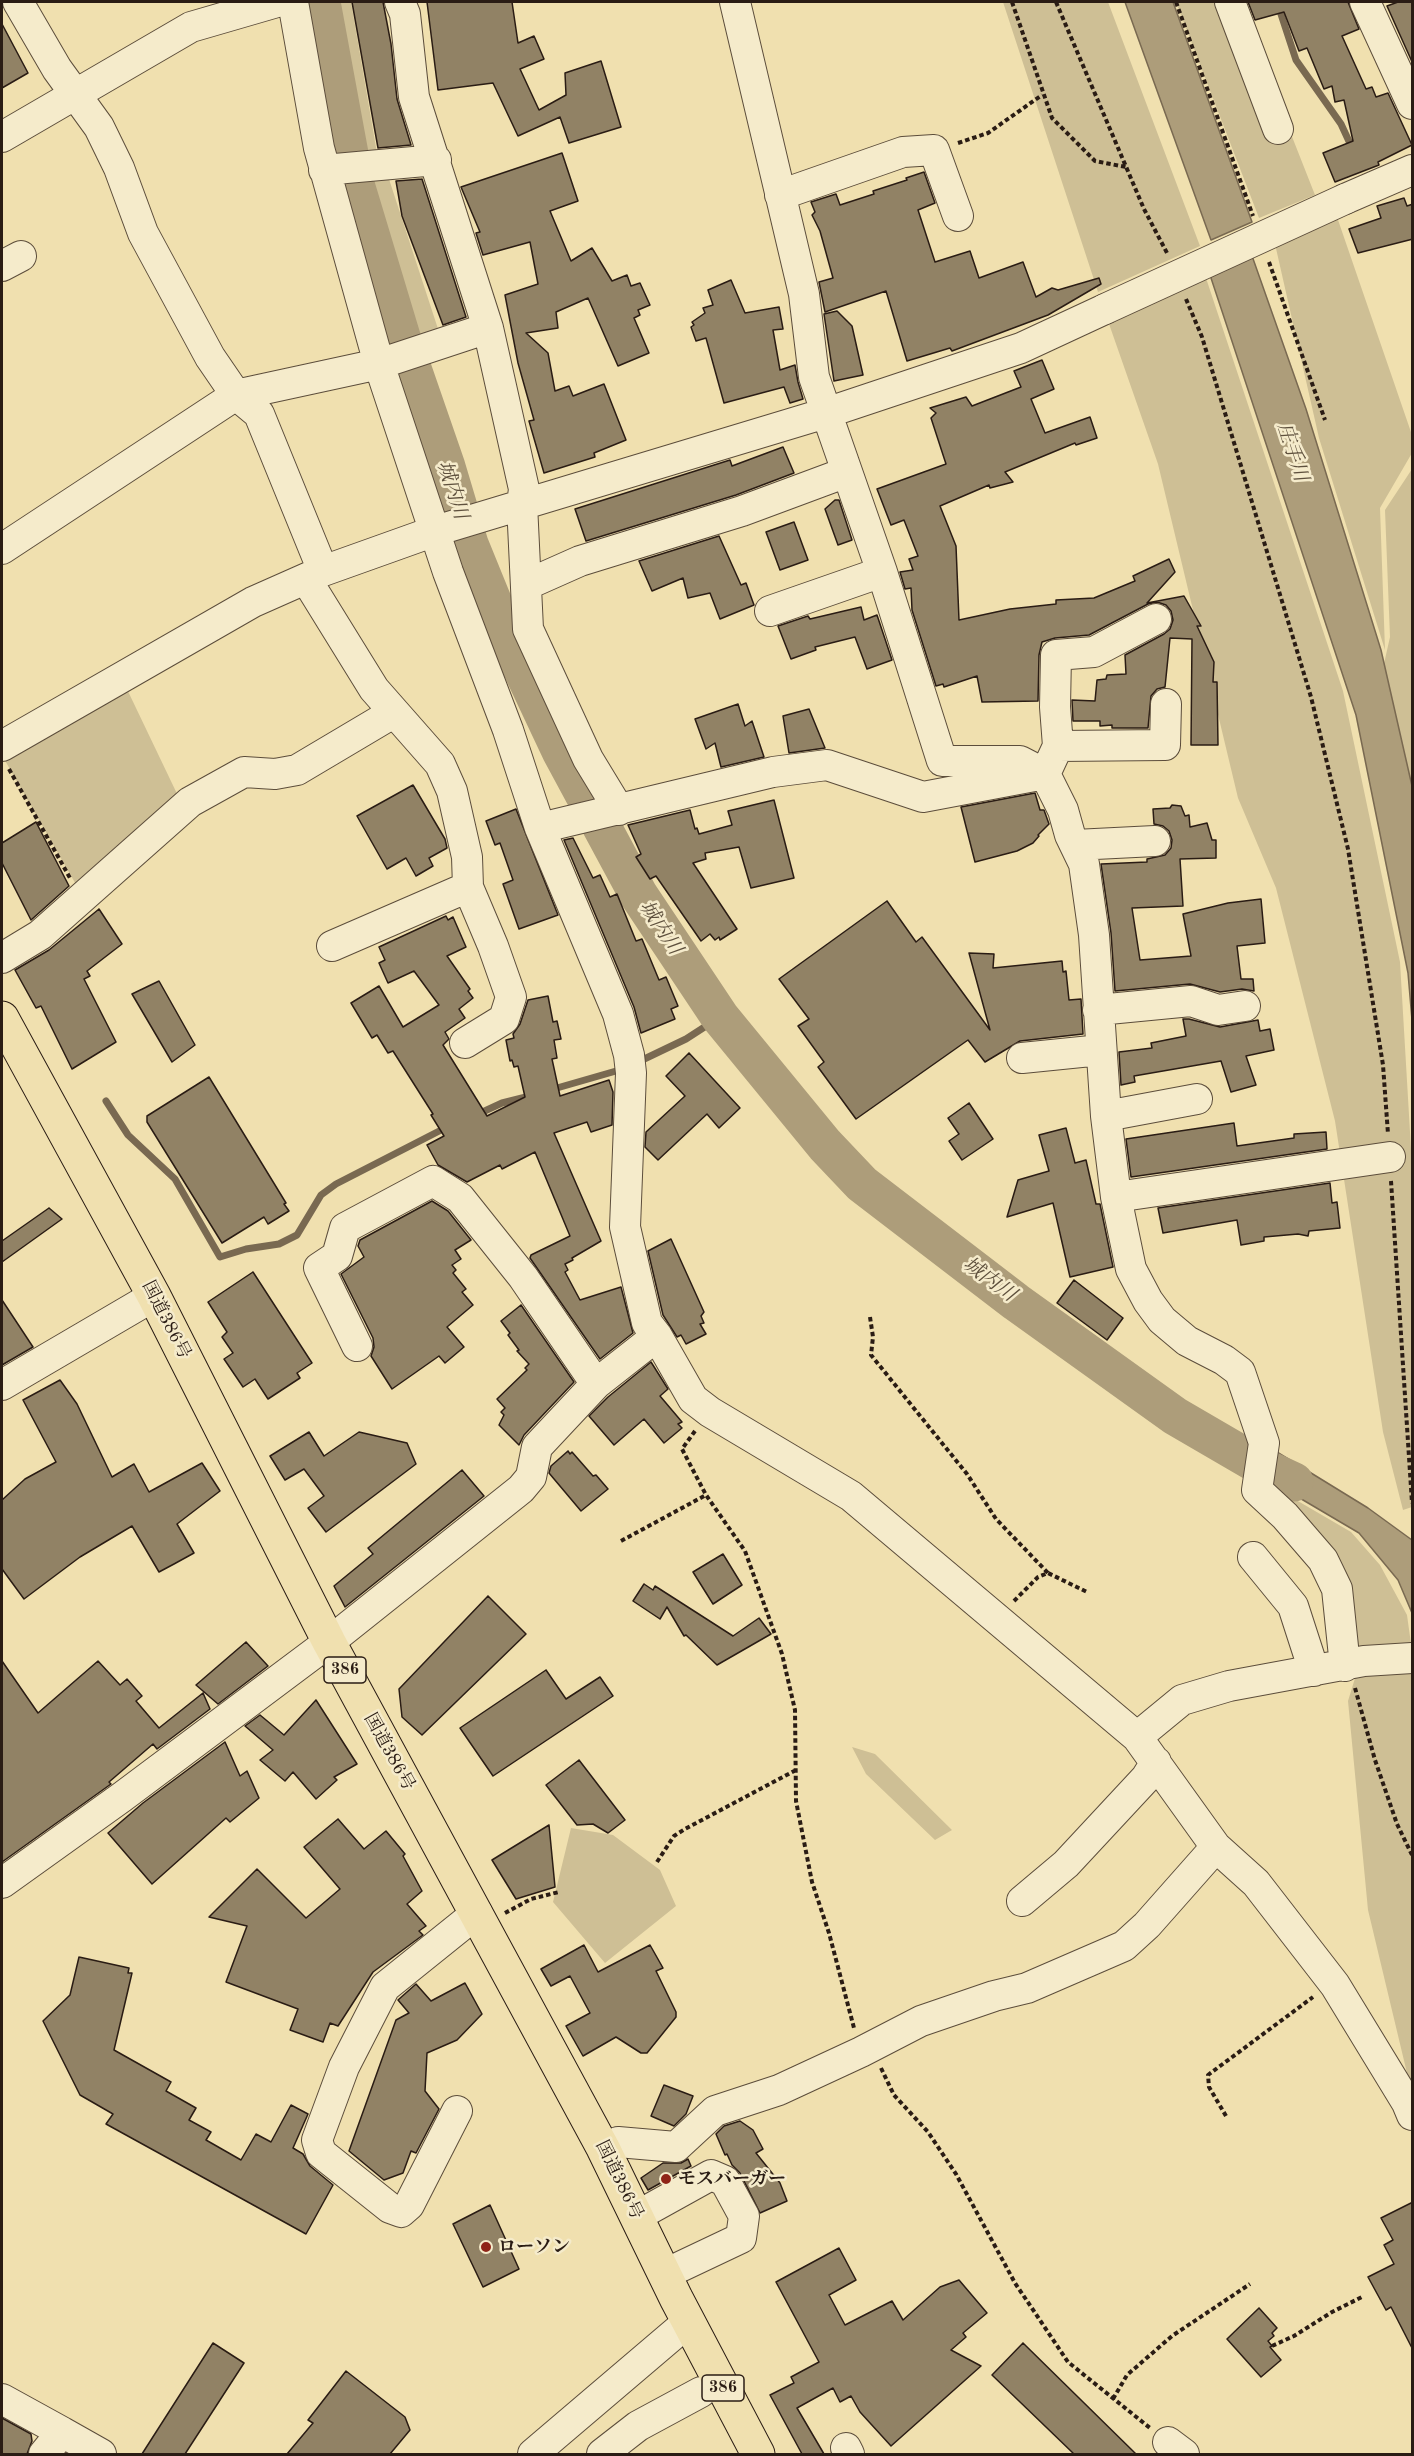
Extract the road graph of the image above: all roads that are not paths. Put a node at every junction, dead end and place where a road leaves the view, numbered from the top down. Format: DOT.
graph roads {
  1 [pos="18,2"];
  2 [pos="277,2"];
  3 [pos="293,2"];
  4 [pos="400,2"];
  5 [pos="735,2"];
  6 [pos="1230,2"];
  7 [pos="1365,2"];
  8 [pos="77,95"];
  9 [pos="1413,105"];
  10 [pos="1278,129"];
  11 [pos="2,137"];
  12 [pos="436,160"];
  13 [pos="324,170"];
  14 [pos="1413,170"];
  15 [pos="780,195"];
  16 [pos="958,216"];
  17 [pos="488,328"];
  18 [pos="379,364"];
  19 [pos="236,395"];
  20 [pos="826,413"];
  21 [pos="848,472"];
  22 [pos="522,504"];
  23 [pos="435,531"];
  24 [pos="2,549"];
  25 [pos="882,572"];
  26 [pos="315,575"];
  27 [pos="526,585"];
  28 [pos="770,611"];
  29 [pos="1156,619"];
  30 [pos="1166,704"];
  31 [pos="393,713"];
  32 [pos="1058,746"];
  33 [pos="4,756"];
  34 [pos="1045,774"];
  35 [pos="615,810"];
  36 [pos="540,828"];
  37 [pos="1155,841"];
  38 [pos="1075,844"];
  39 [pos="468,887"];
  40 [pos="332,946"];
  41 [pos="2,958"];
  42 [pos="1245,1006"];
  43 [pos="1098,1010"];
  44 [pos="2,1018"];
  45 [pos="465,1043"];
  46 [pos="1101,1050"];
  47 [pos="1022,1058"];
  48 [pos="1197,1099"];
  49 [pos="1106,1116"];
  50 [pos="1390,1157"];
  51 [pos="1116,1197"];
  52 [pos="154,1296"];
  53 [pos="657,1336"];
  54 [pos="357,1346"];
  55 [pos="597,1384"];
  56 [pos="2,1385"];
  57 [pos="1253,1557"];
  58 [pos="329,1642"];
  59 [pos="1413,1658"];
  60 [pos="1354,1663"];
  61 [pos="1314,1671"];
  62 [pos="1137,1737"];
  63 [pos="1156,1762"];
  64 [pos="1216,1847"];
  65 [pos="2,1883"];
  66 [pos="1022,1901"];
  67 [pos="487,1915"];
  68 [pos="458,2111"];
  69 [pos="1413,2115"];
  70 [pos="603,2148"];
  71 [pos="637,2216"];
  72 [pos="664,2274"];
  73 [pos="688,2322"];
  74 [pos="701,2392"];
  75 [pos="2,2399"];
  76 [pos="62,2432"];
  77 [pos="44,2454"];
  78 [pos="101,2454"];
  79 [pos="533,2454"];
  80 [pos="602,2454"];
  81 [pos="758,2454"];
  1 -- 8 [label="street"];
  2 -- 8 [label="street"];
  3 -- 13 [label="street"];
  4 -- 12 [label="street"];
  5 -- 15 [label="street"];
  6 -- 10 [label="street"];
  7 -- 9 [label="street"];
  8 -- 11 [label="street"];
  8 -- 19 [label="street"];
  12 -- 13 [label="street"];
  12 -- 17 [label="street"];
  13 -- 18 [label="street"];
  14 -- 20 [label="street, bridge"];
  15 -- 16 [label="street"];
  15 -- 20 [label="street"];
  17 -- 18 [label="street"];
  17 -- 22 [label="street"];
  18 -- 19 [label="street"];
  18 -- 23 [label="street"];
  19 -- 24 [label="street"];
  19 -- 26 [label="street"];
  20 -- 21 [label="street"];
  20 -- 22 [label="street"];
  21 -- 25 [label="street"];
  21 -- 27 [label="street"];
  22 -- 23 [label="street"];
  22 -- 27 [label="street"];
  23 -- 26 [label="street"];
  23 -- 36 [label="street"];
  25 -- 28 [label="street"];
  25 -- 34 [label="street"];
  26 -- 31 [label="street"];
  26 -- 33 [label="street"];
  27 -- 35 [label="street"];
  29 -- 32 [label="street"];
  30 -- 32 [label="street"];
  31 -- 39 [label="street"];
  31 -- 41 [label="street"];
  32 -- 34 [label="street"];
  34 -- 35 [label="street"];
  34 -- 38 [label="street"];
  35 -- 36 [label="street"];
  36 -- 53 [label="street"];
  37 -- 38 [label="street"];
  38 -- 43 [label="street"];
  39 -- 40 [label="street"];
  39 -- 45 [label="street"];
  42 -- 43 [label="street"];
  43 -- 46 [label="street"];
  44 -- 52 [label="highway, 国道386号 / 386"];
  46 -- 47 [label="street"];
  46 -- 49 [label="street"];
  48 -- 49 [label="street"];
  49 -- 51 [label="street"];
  50 -- 51 [label="street"];
  51 -- 60 [label="street"];
  52 -- 56 [label="street"];
  52 -- 58 [label="highway, 国道386号 / 386"];
  53 -- 55 [label="street"];
  53 -- 62 [label="street"];
  54 -- 55 [label="street"];
  55 -- 58 [label="street"];
  57 -- 61 [label="street"];
  58 -- 65 [label="street"];
  58 -- 67 [label="highway, 国道386号 / 386"];
  59 -- 60 [label="street"];
  60 -- 61 [label="street"];
  61 -- 62 [label="street"];
  62 -- 63 [label="street"];
  63 -- 64 [label="street"];
  63 -- 66 [label="street"];
  64 -- 69 [label="street"];
  64 -- 70 [label="street"];
  67 -- 68 [label="street"];
  67 -- 70 [label="highway, 国道386号 / 386"];
  70 -- 71 [label="highway, 国道386号 / 386"];
  71 -- 72 [label="highway, 国道386号 / 386"];
  71 -- 72 [label="street"];
  72 -- 73 [label="highway, 国道386号 / 386"];
  73 -- 79 [label="street"];
  73 -- 81 [label="highway, 国道386号 / 386"];
  74 -- 80 [label="street"];
  75 -- 76 [label="street"];
  76 -- 77 [label="street"];
  76 -- 78 [label="street"];
}
